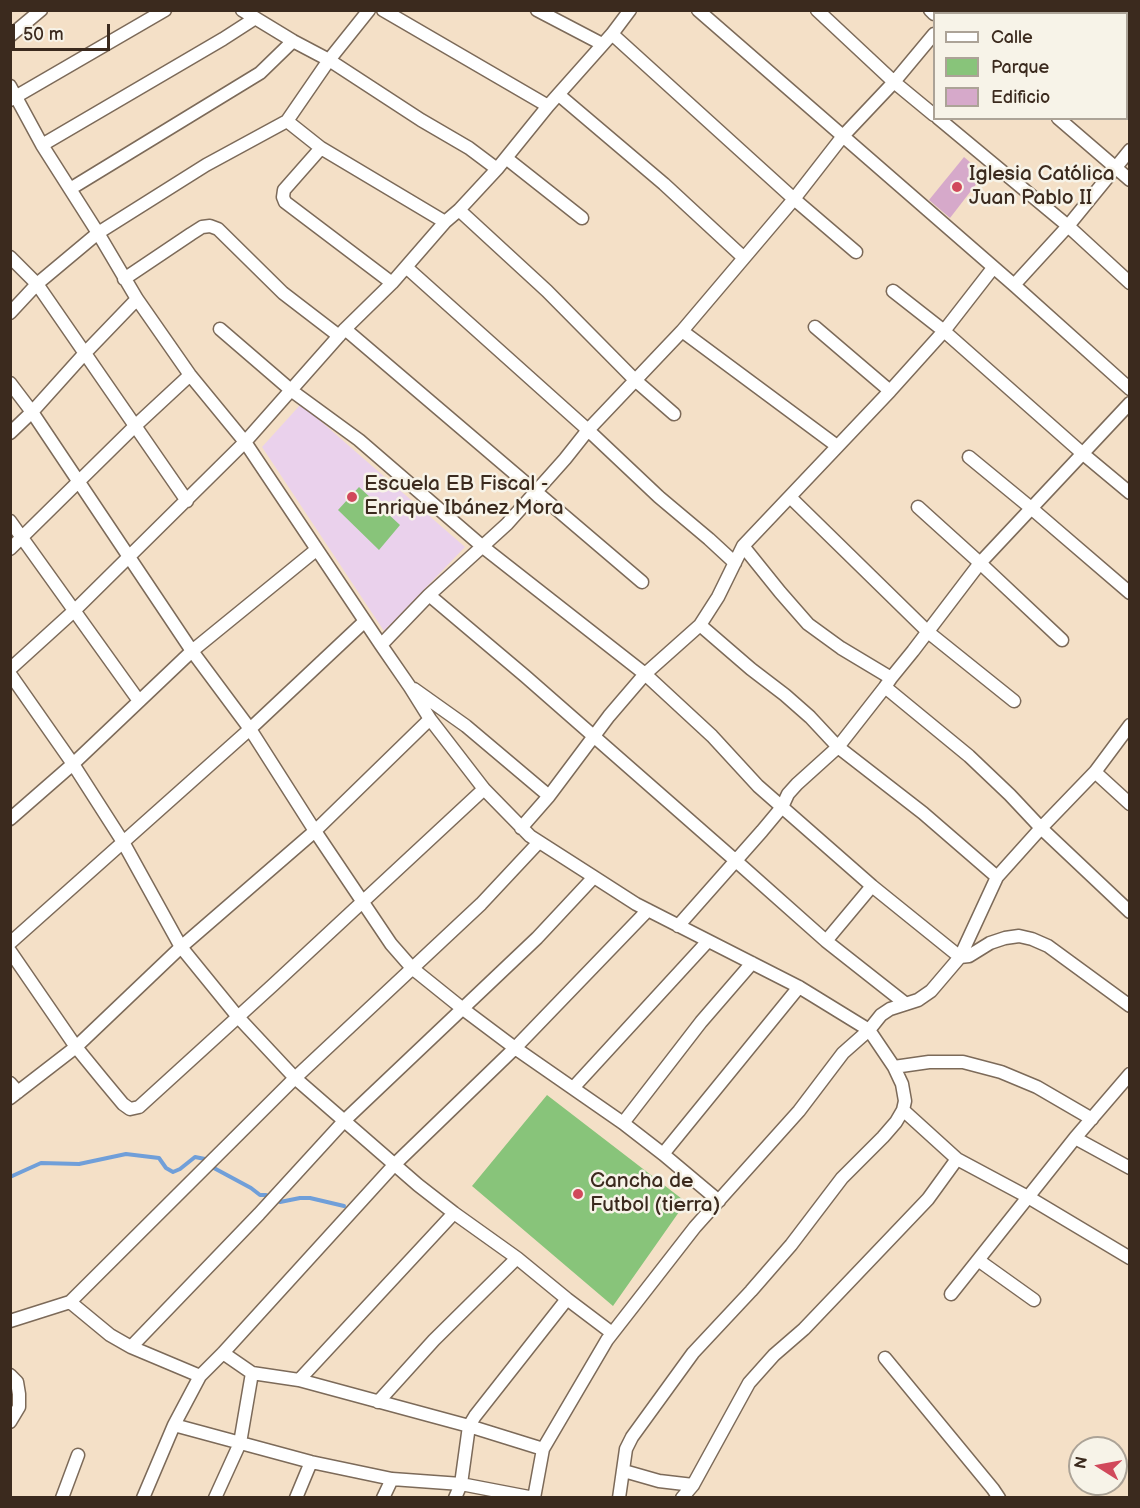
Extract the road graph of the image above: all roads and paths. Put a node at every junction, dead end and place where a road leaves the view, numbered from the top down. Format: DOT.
graph roads {
  1 [pos="41,10"];
  2 [pos="165,10"];
  3 [pos="242,10"];
  4 [pos="369,10"];
  5 [pos="383,10"];
  6 [pos="537,10"];
  7 [pos="630,10"];
  8 [pos="698,10"];
  9 [pos="816,10"];
  10 [pos="254,19"];
  11 [pos="933,35"];
  12 [pos="10,36"];
  13 [pos="607,39"];
  14 [pos="293,42"];
  15 [pos="329,60"];
  16 [pos="894,82"];
  17 [pos="12,94"];
  18 [pos="560,95"];
  19 [pos="548,106"];
  20 [pos="933,115"];
  21 [pos="940,120"];
  22 [pos="1060,120"];
  23 [pos="287,121"];
  24 [pos="843,136"];
  25 [pos="42,145"];
  26 [pos="321,148"];
  27 [pos="1130,150"];
  28 [pos="506,158"];
  29 [pos="1116,167"];
  30 [pos="497,169"];
  31 [pos="1130,180"];
  32 [pos="70,189"];
  33 [pos="794,199"];
  34 [pos="459,210"];
  35 [pos="582,218"];
  36 [pos="445,222"];
  37 [pos="1068,226"];
  38 [pos="98,233"];
  39 [pos="856,252"];
  40 [pos="10,257"];
  41 [pos="744,258"];
  42 [pos="406,267"];
  43 [pos="993,268"];
  44 [pos="124,279"];
  45 [pos="392,283"];
  46 [pos="1130,283"];
  47 [pos="37,284"];
  48 [pos="1014,285"];
  49 [pos="893,291"];
  50 [pos="137,299"];
  51 [pos="10,313"];
  52 [pos="815,327"];
  53 [pos="220,329"];
  54 [pos="944,331"];
  55 [pos="682,332"];
  56 [pos="342,333"];
  57 [pos="85,353"];
  58 [pos="190,375"];
  59 [pos="635,380"];
  60 [pos="10,383"];
  61 [pos="1130,389"];
  62 [pos="292,391"];
  63 [pos="890,391"];
  64 [pos="1130,403"];
  65 [pos="32,412"];
  66 [pos="674,414"];
  67 [pos="135,426"];
  68 [pos="588,430"];
  69 [pos="10,433"];
  70 [pos="245,442"];
  71 [pos="837,446"];
  72 [pos="1082,453"];
  73 [pos="969,457"];
  74 [pos="78,482"];
  75 [pos="536,492"];
  76 [pos="1130,493"];
  77 [pos="790,497"];
  78 [pos="187,501"];
  79 [pos="918,507"];
  80 [pos="1031,508"];
  81 [pos="10,521"];
  82 [pos="22,538"];
  83 [pos="743,546"];
  84 [pos="483,547"];
  85 [pos="10,549"];
  86 [pos="316,550"];
  87 [pos="129,556"];
  88 [pos="980,562"];
  89 [pos="735,563"];
  90 [pos="642,582"];
  91 [pos="1130,593"];
  92 [pos="429,595"];
  93 [pos="75,610"];
  94 [pos="365,621"];
  95 [pos="700,626"];
  96 [pos="928,632"];
  97 [pos="1062,640"];
  98 [pos="381,645"];
  99 [pos="192,651"];
  100 [pos="10,669"];
  101 [pos="10,674"];
  102 [pos="645,674"];
  103 [pos="888,683"];
  104 [pos="410,687"];
  105 [pos="139,701"];
  106 [pos="1014,701"];
  107 [pos="429,719"];
  108 [pos="1130,725"];
  109 [pos="250,729"];
  110 [pos="594,737"];
  111 [pos="838,747"];
  112 [pos="73,764"];
  113 [pos="1095,772"];
  114 [pos="484,789"];
  115 [pos="549,796"];
  116 [pos="1130,804"];
  117 [pos="782,807"];
  118 [pos="10,819"];
  119 [pos="521,828"];
  120 [pos="1041,828"];
  121 [pos="315,831"];
  122 [pos="123,842"];
  123 [pos="539,842"];
  124 [pos="736,861"];
  125 [pos="594,877"];
  126 [pos="997,877"];
  127 [pos="872,886"];
  128 [pos="363,902"];
  129 [pos="648,910"];
  130 [pos="1130,912"];
  131 [pos="678,926"];
  132 [pos="708,940"];
  133 [pos="826,941"];
  134 [pos="10,943"];
  135 [pos="180,947"];
  136 [pos="10,951"];
  137 [pos="960,957"];
  138 [pos="752,963"];
  139 [pos="412,968"];
  140 [pos="799,987"];
  141 [pos="906,1004"];
  142 [pos="1130,1006"];
  143 [pos="463,1009"];
  144 [pos="238,1017"];
  145 [pos="869,1030"];
  146 [pos="76,1047"];
  147 [pos="515,1048"];
  148 [pos="894,1067"];
  149 [pos="295,1078"];
  150 [pos="1128,1078"];
  151 [pos="573,1088"];
  152 [pos="13,1091"];
  153 [pos="903,1110"];
  154 [pos="1092,1119"];
  155 [pos="345,1120"];
  156 [pos="623,1123"];
  157 [pos="1075,1138"];
  158 [pos="663,1154"];
  159 [pos="957,1159"];
  160 [pos="395,1164"];
  161 [pos="1130,1168"];
  162 [pos="1028,1197"];
  163 [pos="719,1201"];
  164 [pos="454,1213"];
  165 [pos="517,1258"];
  166 [pos="1130,1258"];
  167 [pos="978,1260"];
  168 [pos="951,1294"];
  169 [pos="567,1299"];
  170 [pos="1034,1300"];
  171 [pos="70,1302"];
  172 [pos="10,1321"];
  173 [pos="612,1333"];
  174 [pos="131,1347"];
  175 [pos="223,1353"];
  176 [pos="885,1358"];
  177 [pos="252,1373"];
  178 [pos="10,1375"];
  179 [pos="200,1376"];
  180 [pos="298,1380"];
  181 [pos="378,1402"];
  182 [pos="10,1422"];
  183 [pos="174,1425"];
  184 [pos="469,1426"];
  185 [pos="240,1443"];
  186 [pos="543,1449"];
  187 [pos="78,1455"];
  188 [pos="311,1462"];
  189 [pos="624,1472"];
  190 [pos="392,1479"];
  191 [pos="461,1484"];
  192 [pos="693,1485"];
  193 [pos="62,1497"];
  194 [pos="142,1497"];
  195 [pos="215,1497"];
  196 [pos="296,1497"];
  197 [pos="383,1497"];
  198 [pos="455,1497"];
  199 [pos="619,1497"];
  200 [pos="682,1497"];
  201 [pos="999,1497"];
  1 -- 12 [label="street"];
  2 -- 17 [label="street"];
  3 -- 10 [label="street"];
  4 -- 15 [label="street"];
  5 -- 19 [label="street"];
  6 -- 13 [label="street"];
  7 -- 13 [label="street"];
  8 -- 24 [label="street"];
  9 -- 16 [label="street"];
  10 -- 14 [label="street"];
  10 -- 25 [label="street"];
  11 -- 16 [label="street"];
  13 -- 18 [label="street"];
  13 -- 33 [label="street"];
  14 -- 15 [label="street"];
  14 -- 32 [label="street"];
  15 -- 23 [label="street"];
  15 -- 30 [label="street"];
  16 -- 20 [label="street"];
  16 -- 24 [label="street"];
  17 -- 25 [label="street"];
  18 -- 19 [label="street"];
  18 -- 41 [label="street"];
  19 -- 28 [label="street"];
  21 -- 37 [label="street"];
  22 -- 29 [label="street"];
  23 -- 26 [label="street"];
  23 -- 38 [label="street"];
  24 -- 33 [label="street"];
  24 -- 43 [label="street"];
  25 -- 32 [label="street"];
  26 -- 36 [label="street"];
  26 -- 45 [label="street"];
  27 -- 29 [label="street"];
  28 -- 30 [label="street"];
  28 -- 35 [label="street"];
  29 -- 31 [label="street"];
  29 -- 37 [label="street"];
  30 -- 34 [label="street"];
  32 -- 38 [label="street"];
  33 -- 39 [label="street"];
  33 -- 41 [label="street"];
  34 -- 36 [label="street"];
  34 -- 59 [label="street"];
  36 -- 42 [label="street"];
  37 -- 46 [label="street"];
  37 -- 48 [label="street"];
  38 -- 44 [label="street"];
  38 -- 47 [label="street"];
  40 -- 47 [label="street"];
  41 -- 55 [label="street"];
  42 -- 45 [label="street"];
  42 -- 68 [label="street"];
  43 -- 48 [label="street"];
  43 -- 54 [label="street"];
  44 -- 50 [label="street"];
  44 -- 56 [label="street"];
  45 -- 56 [label="street"];
  47 -- 51 [label="street"];
  47 -- 57 [label="street"];
  48 -- 61 [label="street"];
  49 -- 54 [label="street"];
  50 -- 57 [label="street"];
  50 -- 58 [label="street"];
  52 -- 63 [label="street"];
  53 -- 62 [label="street"];
  54 -- 63 [label="street"];
  54 -- 72 [label="street"];
  55 -- 59 [label="street"];
  55 -- 71 [label="street"];
  56 -- 62 [label="street"];
  56 -- 75 [label="street"];
  57 -- 65 [label="street"];
  57 -- 67 [label="street"];
  58 -- 67 [label="street"];
  58 -- 70 [label="street"];
  59 -- 66 [label="street"];
  59 -- 68 [label="street"];
  60 -- 65 [label="street"];
  62 -- 70 [label="street"];
  62 -- 84 [label="street"];
  63 -- 71 [label="street"];
  64 -- 72 [label="street"];
  65 -- 69 [label="street"];
  65 -- 74 [label="street"];
  67 -- 74 [label="street"];
  67 -- 78 [label="street"];
  68 -- 75 [label="street"];
  68 -- 89 [label="street"];
  70 -- 78 [label="street"];
  70 -- 86 [label="street"];
  71 -- 77 [label="street"];
  72 -- 76 [label="street"];
  72 -- 80 [label="street"];
  73 -- 80 [label="street"];
  74 -- 82 [label="street"];
  74 -- 87 [label="street"];
  75 -- 84 [label="street"];
  75 -- 90 [label="street"];
  77 -- 83 [label="street"];
  77 -- 96 [label="street"];
  78 -- 87 [label="street"];
  79 -- 88 [label="street"];
  80 -- 88 [label="street"];
  80 -- 91 [label="street"];
  81 -- 82 [label="street"];
  82 -- 85 [label="street"];
  82 -- 93 [label="street"];
  83 -- 89 [label="street"];
  83 -- 103 [label="street"];
  84 -- 92 [label="street"];
  84 -- 102 [label="street"];
  86 -- 94 [label="street"];
  86 -- 99 [label="street"];
  87 -- 93 [label="street"];
  87 -- 99 [label="street"];
  88 -- 96 [label="street"];
  88 -- 97 [label="street"];
  89 -- 95 [label="street"];
  92 -- 98 [label="street"];
  92 -- 110 [label="street"];
  93 -- 100 [label="street"];
  93 -- 105 [label="street"];
  94 -- 98 [label="street"];
  94 -- 109 [label="street"];
  95 -- 102 [label="street"];
  95 -- 111 [label="street"];
  96 -- 103 [label="street"];
  96 -- 106 [label="street"];
  98 -- 104 [label="street"];
  99 -- 105 [label="street"];
  99 -- 109 [label="street"];
  101 -- 112 [label="street"];
  102 -- 110 [label="street"];
  102 -- 117 [label="street"];
  103 -- 111 [label="street"];
  103 -- 120 [label="street"];
  104 -- 107 [label="street"];
  104 -- 115 [label="street"];
  105 -- 112 [label="street"];
  107 -- 114 [label="street"];
  107 -- 121 [label="street"];
  108 -- 113 [label="street"];
  109 -- 121 [label="street"];
  109 -- 122 [label="street"];
  110 -- 115 [label="street"];
  110 -- 124 [label="street"];
  111 -- 117 [label="street"];
  111 -- 126 [label="street"];
  112 -- 118 [label="street"];
  112 -- 122 [label="street"];
  113 -- 116 [label="street"];
  113 -- 120 [label="street"];
  114 -- 119 [label="street"];
  114 -- 128 [label="street"];
  115 -- 119 [label="street"];
  117 -- 124 [label="street"];
  117 -- 127 [label="street"];
  119 -- 123 [label="street"];
  120 -- 126 [label="street"];
  120 -- 130 [label="street"];
  121 -- 128 [label="street"];
  121 -- 135 [label="street"];
  122 -- 134 [label="street"];
  122 -- 135 [label="street"];
  123 -- 125 [label="street"];
  123 -- 139 [label="street"];
  124 -- 131 [label="street"];
  124 -- 133 [label="street"];
  125 -- 129 [label="street"];
  125 -- 143 [label="street"];
  126 -- 137 [label="street"];
  127 -- 133 [label="street"];
  127 -- 137 [label="street"];
  128 -- 139 [label="street"];
  128 -- 144 [label="street"];
  129 -- 131 [label="street"];
  129 -- 147 [label="street"];
  131 -- 132 [label="street"];
  132 -- 138 [label="street"];
  132 -- 151 [label="street"];
  133 -- 141 [label="street"];
  135 -- 144 [label="street"];
  135 -- 146 [label="street"];
  136 -- 146 [label="street"];
  137 -- 141 [label="street"];
  137 -- 142 [label="street"];
  138 -- 140 [label="street"];
  138 -- 156 [label="street"];
  139 -- 143 [label="street"];
  139 -- 149 [label="street"];
  140 -- 145 [label="street"];
  140 -- 158 [label="street"];
  141 -- 145 [label="street"];
  143 -- 147 [label="street"];
  143 -- 155 [label="street"];
  144 -- 146 [label="street"];
  144 -- 149 [label="street"];
  145 -- 148 [label="street"];
  145 -- 163 [label="street"];
  146 -- 152 [label="street"];
  147 -- 151 [label="street"];
  147 -- 160 [label="street"];
  148 -- 153 [label="street"];
  148 -- 154 [label="street"];
  149 -- 155 [label="street"];
  149 -- 171 [label="street"];
  150 -- 154 [label="street"];
  151 -- 156 [label="street"];
  153 -- 159 [label="street"];
  153 -- 189 [label="street"];
  154 -- 157 [label="street"];
  155 -- 160 [label="street"];
  155 -- 174 [label="street"];
  156 -- 158 [label="street"];
  157 -- 161 [label="street"];
  157 -- 162 [label="street"];
  158 -- 163 [label="street"];
  159 -- 162 [label="street"];
  159 -- 192 [label="street"];
  160 -- 164 [label="street"];
  160 -- 175 [label="street"];
  162 -- 166 [label="street"];
  162 -- 167 [label="street"];
  163 -- 173 [label="street"];
  164 -- 165 [label="street"];
  164 -- 180 [label="street"];
  165 -- 169 [label="street"];
  165 -- 181 [label="street"];
  167 -- 168 [label="street"];
  167 -- 170 [label="street"];
  169 -- 173 [label="street"];
  169 -- 184 [label="street"];
  171 -- 172 [label="street"];
  171 -- 174 [label="street"];
  173 -- 186 [label="street"];
  174 -- 179 [label="street"];
  175 -- 177 [label="street"];
  175 -- 179 [label="street"];
  176 -- 201 [label="street"];
  177 -- 180 [label="street"];
  177 -- 185 [label="street"];
  178 -- 182 [label="street"];
  179 -- 183 [label="street"];
  180 -- 181 [label="street"];
  181 -- 184 [label="street"];
  183 -- 185 [label="street"];
  183 -- 194 [label="street"];
  184 -- 186 [label="street"];
  184 -- 191 [label="street"];
  185 -- 188 [label="street"];
  185 -- 195 [label="street"];
  186 -- 191 [label="street"];
  187 -- 193 [label="street"];
  188 -- 190 [label="street"];
  188 -- 196 [label="street"];
  189 -- 192 [label="street"];
  189 -- 199 [label="street"];
  190 -- 191 [label="street"];
  190 -- 197 [label="street"];
  191 -- 198 [label="street"];
  192 -- 200 [label="street"];
}
